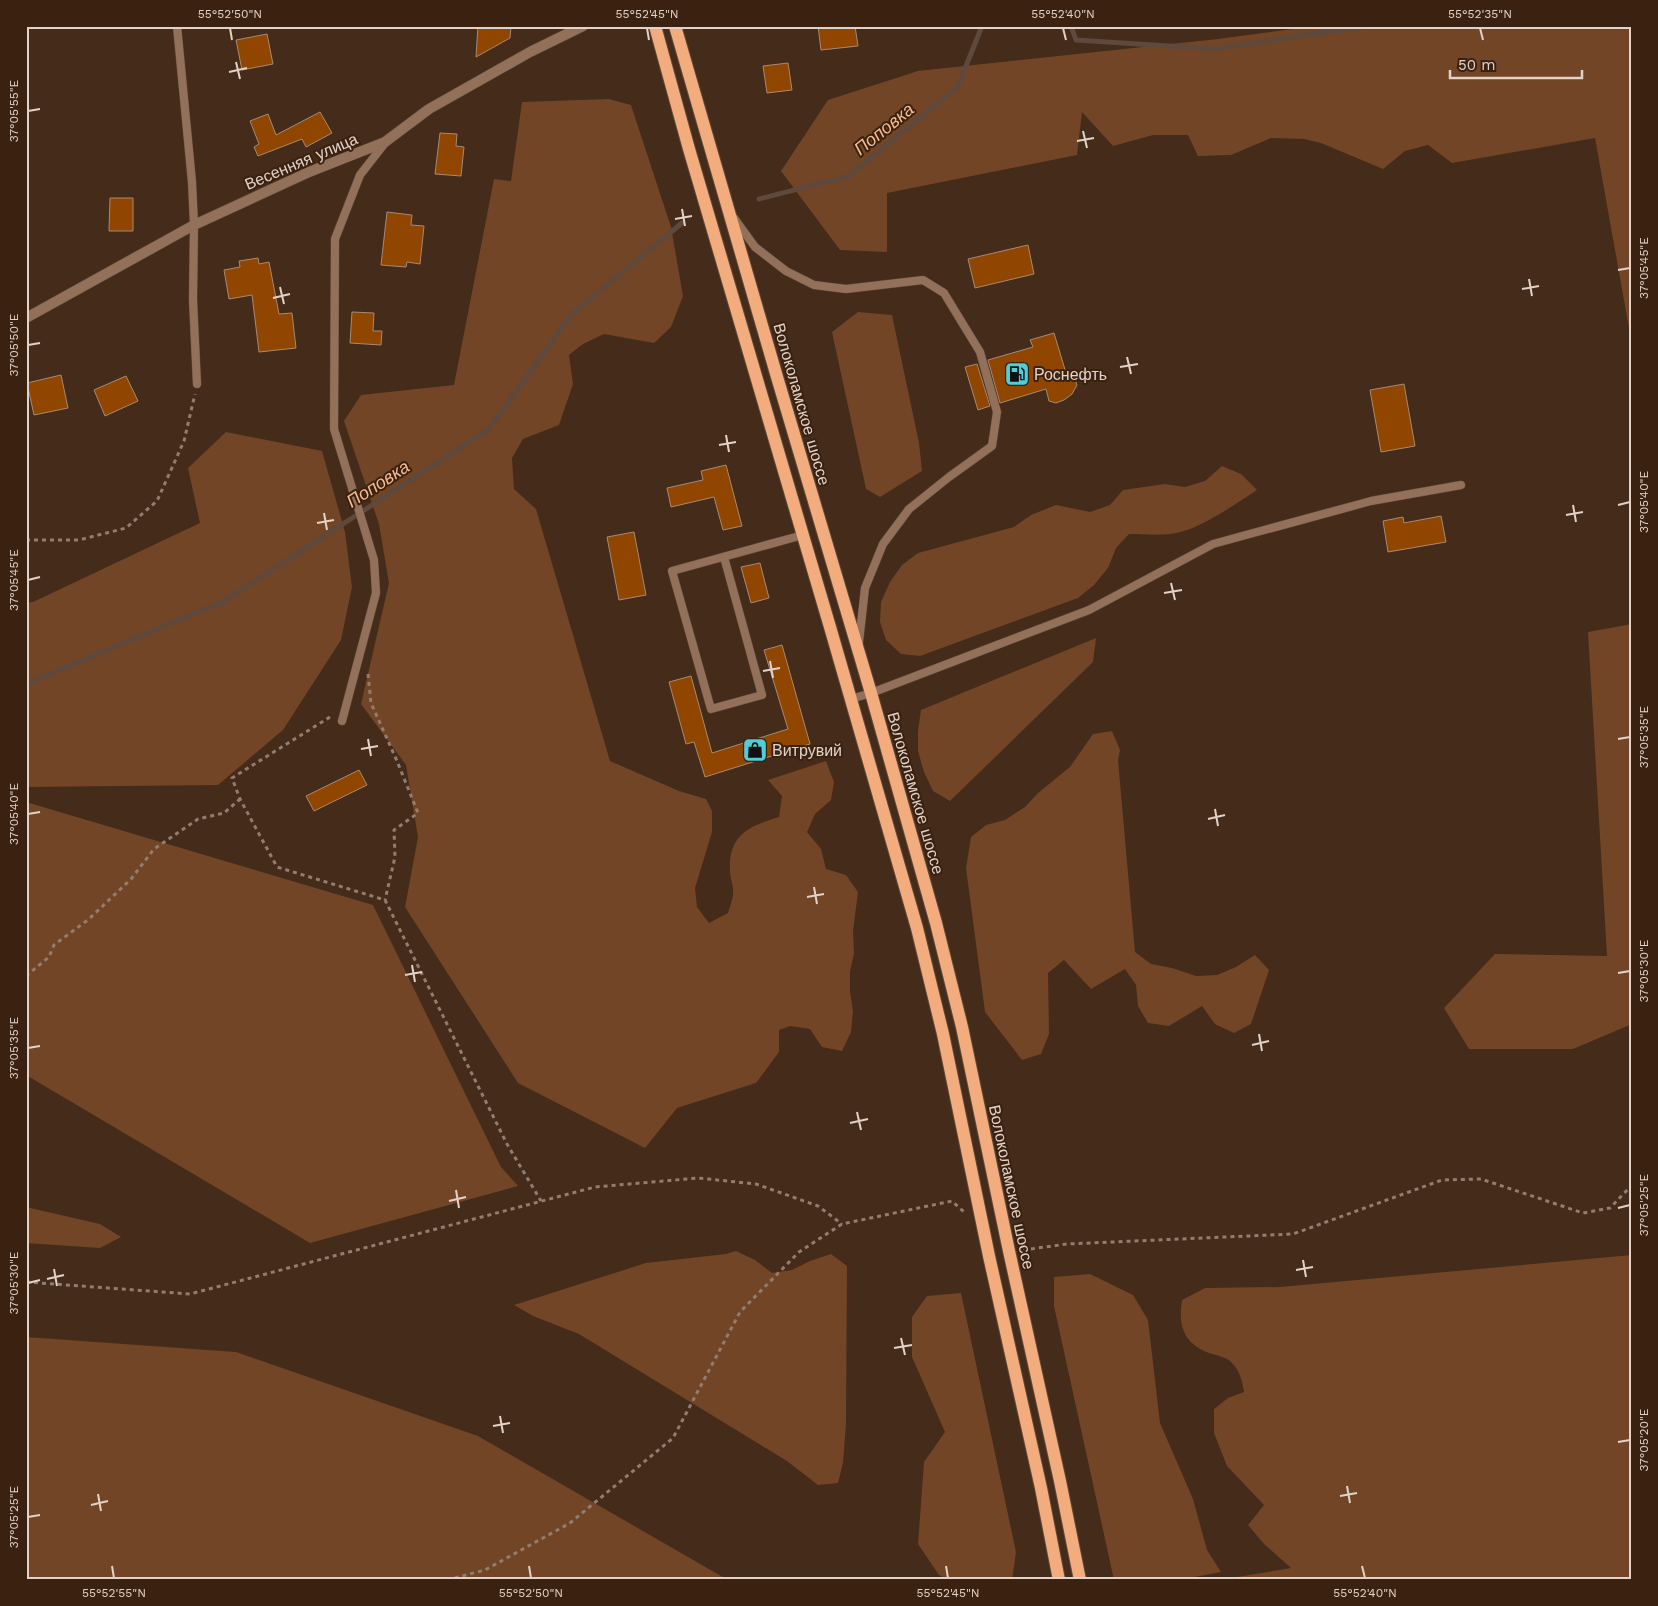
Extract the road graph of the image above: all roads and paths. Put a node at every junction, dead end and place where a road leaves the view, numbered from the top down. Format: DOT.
graph roads {
  1 [pos="177,26"];
  2 [pos="583,26"];
  3 [pos="655,26"];
  4 [pos="675,26"];
  5 [pos="385,142"];
  6 [pos="728,210"];
  7 [pos="194,225"];
  8 [pos="26,318"];
  9 [pos="197,384"];
  10 [pos="1461,485"];
  11 [pos="803,534"];
  12 [pos="26,540"];
  13 [pos="724,557"];
  14 [pos="858,648"];
  15 [pos="367,667"];
  16 [pos="872,693"];
  17 [pos="851,699"];
  18 [pos="346,708"];
  19 [pos="342,721"];
  20 [pos="240,799"];
  21 [pos="385,900"];
  22 [pos="26,976"];
  23 [pos="1632,1185"];
  24 [pos="540,1201"];
  25 [pos="952,1201"];
  26 [pos="842,1224"];
  27 [pos="1009,1251"];
  28 [pos="26,1282"];
  29 [pos="447,1580"];
  30 [pos="1059,1580"];
  31 [pos="1080,1580"];
  1 -- 7 [label="lane"];
  2 -- 5 [label="street, Весенняя улица"];
  3 -- 11 [label="main road"];
  4 -- 6 [label="main road, Волоколамское шоссе"];
  5 -- 7 [label="street, Весенняя улица"];
  5 -- 18 [label="lane"];
  6 -- 14 [label="main road, Волоколамское шоссе"];
  6 -- 14 [label="lane"];
  7 -- 8 [label="street, Весенняя улица"];
  7 -- 9 [label="lane"];
  9 -- 12 [label="path"];
  10 -- 16 [label="lane"];
  11 -- 13 [label="lane"];
  11 -- 17 [label="main road"];
  13 -- 13 [label="lane"];
  14 -- 16 [label="main road, Волоколамское шоссе"];
  15 -- 21 [label="path"];
  16 -- 17 [label="lane"];
  16 -- 27 [label="main road, Волоколамское шоссе"];
  17 -- 30 [label="main road"];
  18 -- 19 [label="lane"];
  18 -- 20 [label="path"];
  20 -- 21 [label="path"];
  20 -- 22 [label="path"];
  21 -- 24 [label="path"];
  23 -- 27 [label="path"];
  24 -- 26 [label="path"];
  24 -- 28 [label="path"];
  25 -- 26 [label="path"];
  26 -- 29 [label="path"];
  27 -- 31 [label="main road, Волоколамское шоссе"];
}
